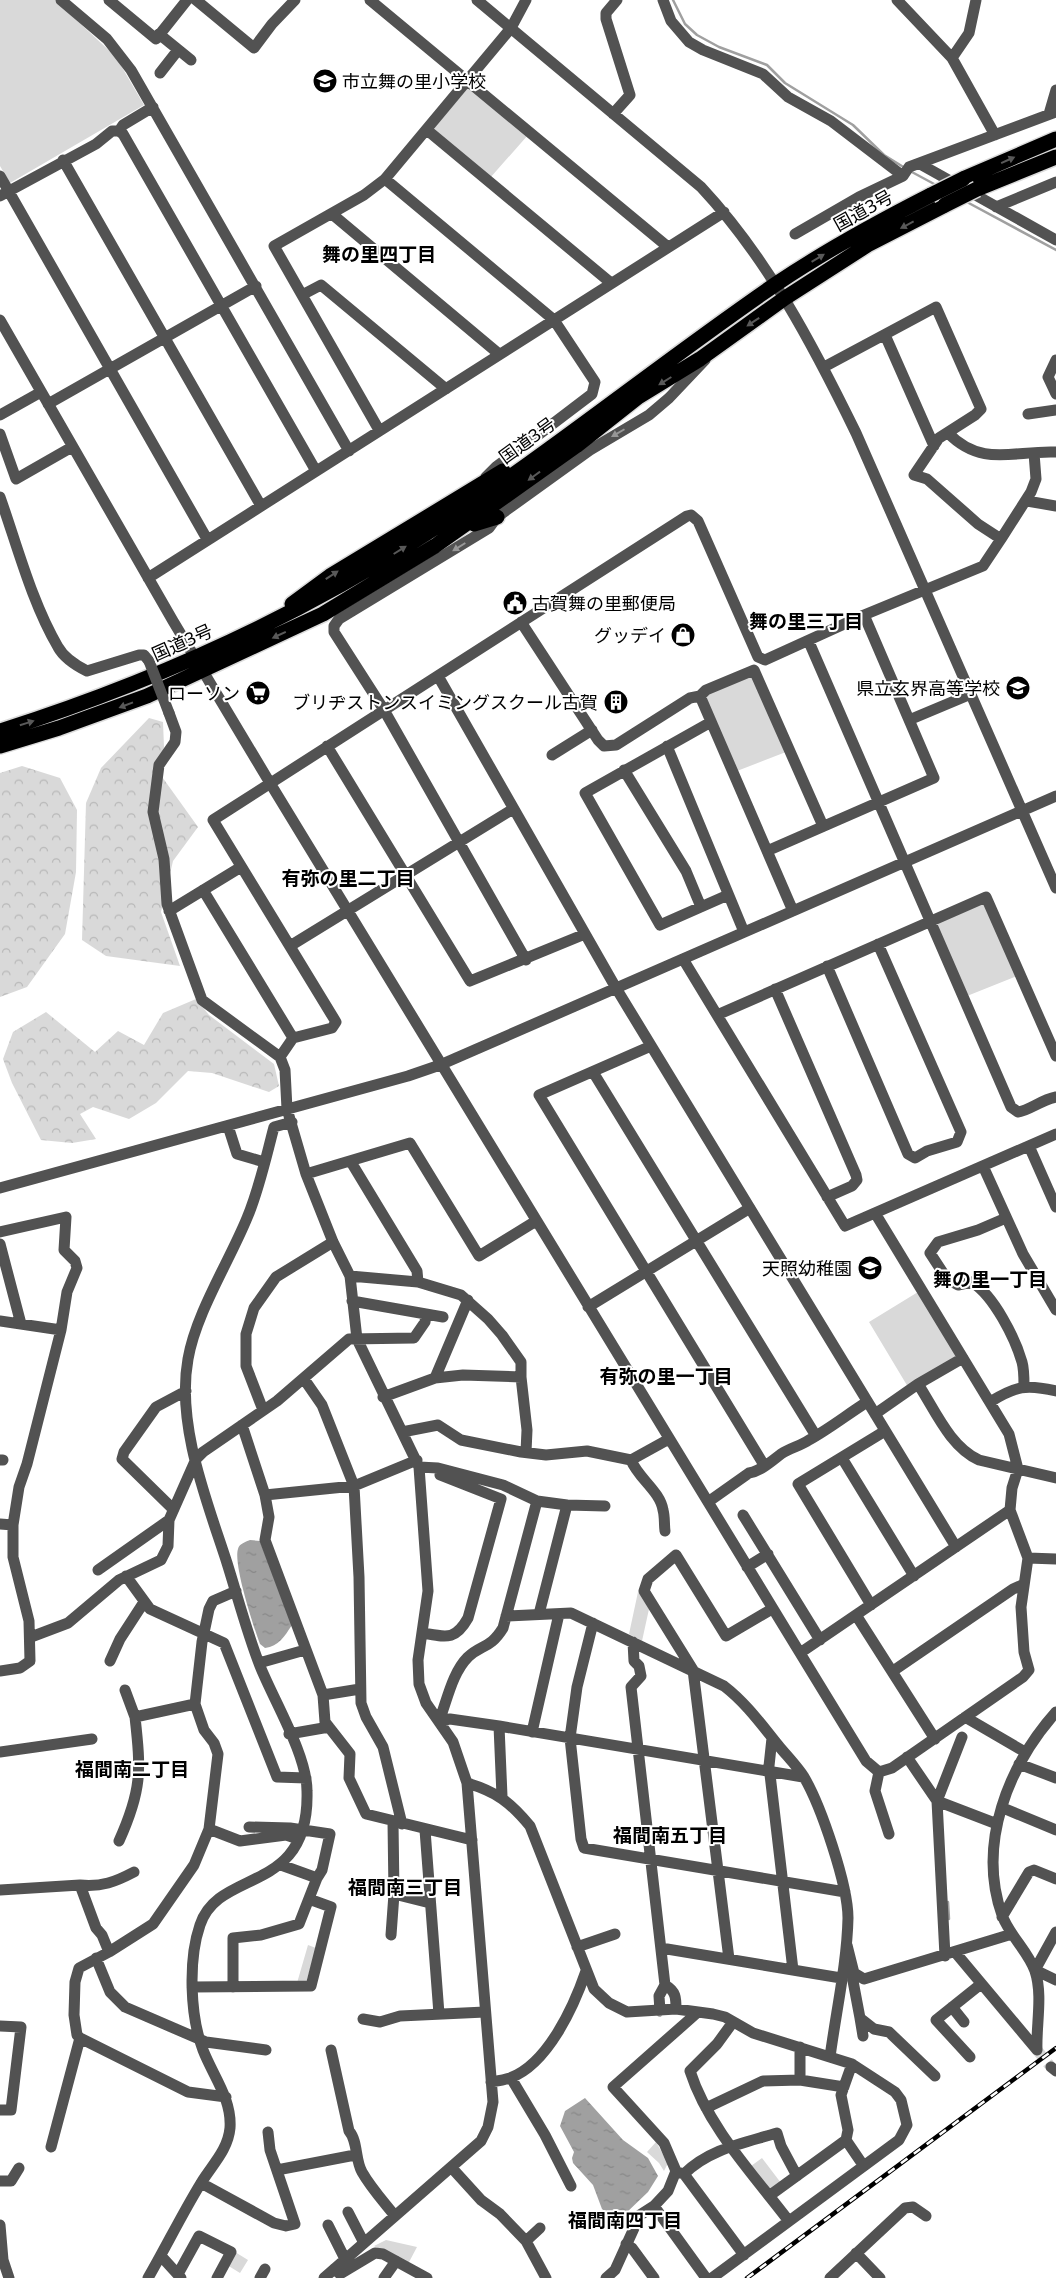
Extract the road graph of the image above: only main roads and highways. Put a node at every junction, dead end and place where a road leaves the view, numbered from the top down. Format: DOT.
graph roads {
  1 [pos="1056,139"];
  2 [pos="1056,157"];
  3 [pos="528,463"];
  4 [pos="497,517"];
  5 [pos="460,528"];
  6 [pos="282,617"];
  7 [pos="199,665"];
  8 [pos="0,731"];
  9 [pos="0,746"];
  3 -- 1 [label="highway, 国道3号, one-way, bridge"];
  2 -- 5 [label="highway, 国道3号, one-way, bridge"];
  6 -- 3 [label="highway, 国道3号, one-way"];
  6 -- 3 [label="highway, one-way"];
  4 -- 5 [label="highway"];
  5 -- 7 [label="highway, 国道3号, one-way"];
  6 -- 7 [label="highway, 国道3号"];
  8 -- 7 [label="highway, 国道3号, one-way"];
  7 -- 9 [label="highway, 国道3号, one-way"];
}
